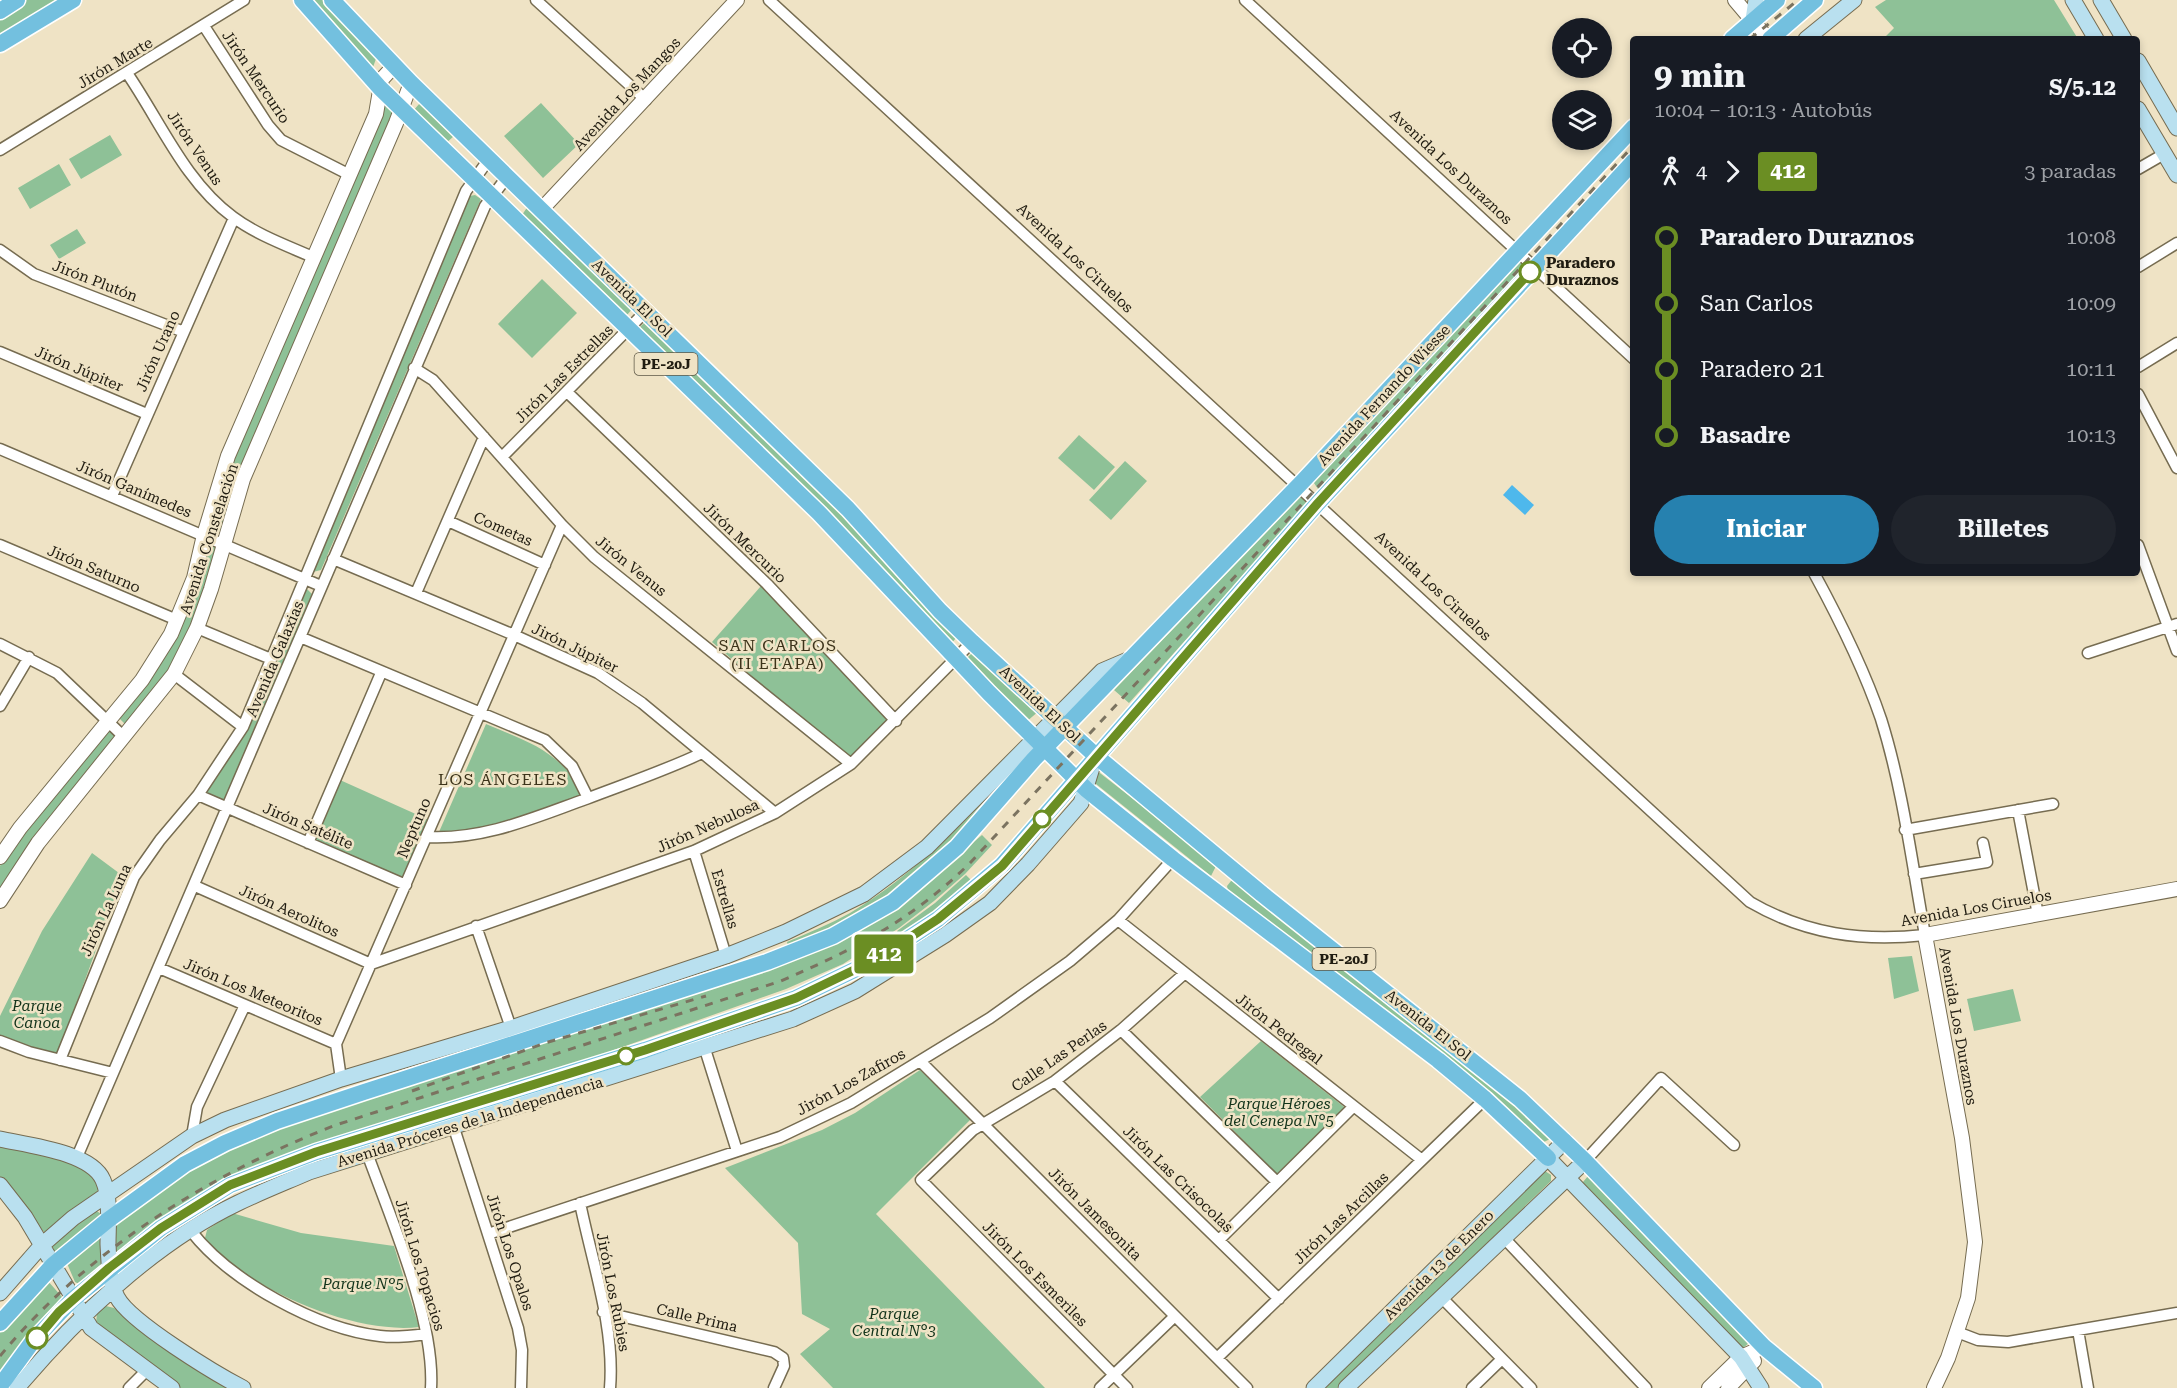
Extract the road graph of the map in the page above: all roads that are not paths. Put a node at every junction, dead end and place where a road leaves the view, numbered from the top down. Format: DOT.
graph roads {
  1 [pos="17,0"];
  2 [pos="73,0"];
  3 [pos="244,0"];
  4 [pos="302,0"];
  5 [pos="332,0"];
  6 [pos="537,0"];
  7 [pos="737,0"];
  8 [pos="769,0"];
  9 [pos="1245,0"];
  10 [pos="1735,0"];
  11 [pos="1756,0"];
  12 [pos="1777,0"];
  13 [pos="1815,0"];
  14 [pos="1854,0"];
  15 [pos="2073,0"];
  16 [pos="2101,0"];
  17 [pos="0,11"];
  18 [pos="1753,20"];
  19 [pos="204,26"];
  20 [pos="1735,36"];
  21 [pos="1766,36"];
  22 [pos="1773,36"];
  23 [pos="1810,36"];
  24 [pos="2094,36"];
  25 [pos="2122,36"];
  26 [pos="0,44"];
  27 [pos="2140,64"];
  28 [pos="394,66"];
  29 [pos="128,73"];
  30 [pos="411,83"];
  31 [pos="380,88"];
  32 [pos="646,100"];
  33 [pos="402,109"];
  34 [pos="2140,112"];
  35 [pos="2177,128"];
  36 [pos="1630,131"];
  37 [pos="0,150"];
  38 [pos="2164,154"];
  39 [pos="489,159"];
  40 [pos="1630,165"];
  41 [pos="2140,168"];
  42 [pos="350,175"];
  43 [pos="2177,175"];
  44 [pos="507,177"];
  45 [pos="473,178"];
  46 [pos="491,196"];
  47 [pos="1567,197"];
  48 [pos="541,210"];
  49 [pos="1585,213"];
  50 [pos="234,218"];
  51 [pos="2177,243"];
  52 [pos="0,250"];
  53 [pos="1517,251"];
  54 [pos="315,258"];
  55 [pos="2140,266"];
  56 [pos="1534,268"];
  57 [pos="646,311"];
  58 [pos="630,328"];
  59 [pos="184,332"];
  60 [pos="2177,343"];
  61 [pos="0,352"];
  62 [pos="1630,355"];
  63 [pos="2140,366"];
  64 [pos="414,368"];
  65 [pos="568,393"];
  66 [pos="2140,398"];
  67 [pos="147,414"];
  68 [pos="484,437"];
  69 [pos="0,448"];
  70 [pos="502,458"];
  71 [pos="2177,468"];
  72 [pos="1298,486"];
  73 [pos="112,496"];
  74 [pos="1318,503"];
  75 [pos="448,521"];
  76 [pos="562,525"];
  77 [pos="204,536"];
  78 [pos="224,544"];
  79 [pos="0,545"];
  80 [pos="2140,550"];
  81 [pos="333,559"];
  82 [pos="545,565"];
  83 [pos="1815,576"];
  84 [pos="305,579"];
  85 [pos="321,586"];
  86 [pos="416,593"];
  87 [pos="177,620"];
  88 [pos="2173,625"];
  89 [pos="197,628"];
  90 [pos="514,634"];
  91 [pos="300,637"];
  92 [pos="972,642"];
  93 [pos="0,644"];
  94 [pos="2177,651"];
  95 [pos="2088,653"];
  96 [pos="29,657"];
  97 [pos="271,658"];
  98 [pos="956,658"];
  99 [pos="381,673"];
  100 [pos="174,674"];
  101 [pos="0,706"];
  102 [pos="480,713"];
  103 [pos="108,721"];
  104 [pos="896,721"];
  105 [pos="1059,723"];
  106 [pos="243,727"];
  107 [pos="123,736"];
  108 [pos="1040,743"];
  109 [pos="702,753"];
  110 [pos="1096,756"];
  111 [pos="851,764"];
  112 [pos="1082,784"];
  113 [pos="198,795"];
  114 [pos="588,798"];
  115 [pos="2053,804"];
  116 [pos="228,808"];
  117 [pos="2018,810"];
  118 [pos="775,813"];
  119 [pos="1905,830"];
  120 [pos="427,837"];
  121 [pos="308,843"];
  122 [pos="1983,843"];
  123 [pos="694,851"];
  124 [pos="0,857"];
  125 [pos="1173,860"];
  126 [pos="1231,868"];
  127 [pos="1914,874"];
  128 [pos="406,885"];
  129 [pos="195,886"];
  130 [pos="2177,889"];
  131 [pos="1215,891"];
  132 [pos="0,901"];
  133 [pos="2038,915"];
  134 [pos="1118,920"];
  135 [pos="476,926"];
  136 [pos="1925,935"];
  137 [pos="726,956"];
  138 [pos="371,964"];
  139 [pos="159,968"];
  140 [pos="1184,974"];
  141 [pos="244,1005"];
  142 [pos="511,1028"];
  143 [pos="1121,1030"];
  144 [pos="0,1041"];
  145 [pos="336,1044"];
  146 [pos="704,1046"];
  147 [pos="60,1059"];
  148 [pos="920,1061"];
  149 [pos="113,1072"];
  150 [pos="341,1079"];
  151 [pos="1055,1081"];
  152 [pos="1485,1099"];
  153 [pos="1353,1107"];
  154 [pos="984,1124"];
  155 [pos="454,1128"];
  156 [pos="192,1136"];
  157 [pos="0,1139"];
  158 [pos="1565,1141"];
  159 [pos="1734,1145"];
  160 [pos="738,1151"];
  161 [pos="367,1153"];
  162 [pos="77,1157"];
  163 [pos="1548,1158"];
  164 [pos="1422,1160"];
  165 [pos="1585,1161"];
  166 [pos="1568,1177"];
  167 [pos="921,1180"];
  168 [pos="1277,1182"];
  169 [pos="0,1185"];
  170 [pos="106,1194"];
  171 [pos="580,1203"];
  172 [pos="108,1220"];
  173 [pos="191,1231"];
  174 [pos="488,1234"];
  175 [pos="1504,1238"];
  176 [pos="1219,1240"];
  177 [pos="42,1245"];
  178 [pos="53,1265"];
  179 [pos="109,1268"];
  180 [pos="114,1289"];
  181 [pos="0,1293"];
  182 [pos="1441,1297"];
  183 [pos="1279,1299"];
  184 [pos="72,1300"];
  185 [pos="603,1312"];
  186 [pos="2177,1313"];
  187 [pos="1175,1316"];
  188 [pos="82,1317"];
  189 [pos="0,1323"];
  190 [pos="2078,1330"];
  191 [pos="1957,1332"];
  192 [pos="426,1334"];
  193 [pos="1764,1347"];
  194 [pos="1217,1358"];
  195 [pos="1502,1359"];
  196 [pos="1745,1362"];
  197 [pos="146,1371"];
  198 [pos="1114,1375"];
  199 [pos="0,1386"];
  200 [pos="17,1388"];
  201 [pos="129,1388"];
  202 [pos="172,1388"];
  203 [pos="243,1388"];
  204 [pos="431,1388"];
  205 [pos="521,1388"];
  206 [pos="610,1388"];
  207 [pos="774,1388"];
  208 [pos="1100,1388"];
  209 [pos="1127,1388"];
  210 [pos="1247,1388"];
  211 [pos="1314,1388"];
  212 [pos="1346,1388"];
  213 [pos="1472,1388"];
  214 [pos="1531,1388"];
  215 [pos="1646,1388"];
  216 [pos="1709,1388"];
  217 [pos="1728,1388"];
  218 [pos="1761,1388"];
  219 [pos="1814,1388"];
  220 [pos="1934,1388"];
  221 [pos="2088,1388"];
  1 -- 17 [label="main road"];
  2 -- 26 [label="main road"];
  3 -- 19 [label="street, Jirón Marte"];
  4 -- 31 [label="main road, Avenida El Sol / PE-20J"];
  5 -- 28 [label="main road, Avenida El Sol / PE-20J"];
  6 -- 32 [label="street"];
  7 -- 32 [label="street, Avenida Los Mangos"];
  8 -- 72 [label="street, Avenida Los Ciruelos"];
  9 -- 53 [label="street, Avenida Los Duraznos"];
  10 -- 18 [label="street"];
  11 -- 18 [label="main road"];
  12 -- 18 [label="main road"];
  13 -- 22 [label="main road"];
  14 -- 23 [label="main road"];
  15 -- 24 [label="main road"];
  16 -- 25 [label="main road"];
  18 -- 20 [label="main road"];
  18 -- 21 [label="street"];
  19 -- 29 [label="street, Jirón Marte"];
  19 -- 42 [label="street, Jirón Mercurio"];
  27 -- 35 [label="main road"];
  28 -- 30 [label="main road, Avenida El Sol / PE-20J"];
  28 -- 31 [label="street, Avenida Constelación"];
  29 -- 37 [label="street, Jirón Marte"];
  29 -- 50 [label="street, Jirón Venus"];
  30 -- 33 [label="street, Avenida Constelación"];
  30 -- 39 [label="main road, Avenida El Sol / PE-20J"];
  31 -- 33 [label="main road, Avenida El Sol / PE-20J"];
  31 -- 42 [label="street, Avenida Constelación"];
  32 -- 48 [label="street, Avenida Los Mangos"];
  33 -- 45 [label="main road, Avenida El Sol / PE-20J"];
  33 -- 78 [label="street, Avenida Constelación"];
  34 -- 38 [label="main road"];
  36 -- 47 [label="main road, Avenida Fernando Wiesse"];
  38 -- 41 [label="street"];
  38 -- 43 [label="main road"];
  39 -- 44 [label="main road, Avenida El Sol / PE-20J"];
  39 -- 45 [label="street, Avenida Galaxias"];
  40 -- 49 [label="main road, Avenida Fernando Wiesse"];
  42 -- 54 [label="street, Avenida Constelación"];
  44 -- 46 [label="street, Avenida Galaxias"];
  44 -- 48 [label="main road, Avenida El Sol / PE-20J"];
  45 -- 46 [label="main road, Avenida El Sol / PE-20J"];
  45 -- 84 [label="street, Avenida Galaxias"];
  46 -- 58 [label="main road, Avenida El Sol / PE-20J"];
  46 -- 64 [label="street, Avenida Galaxias"];
  47 -- 49 [label="main road"];
  47 -- 53 [label="main road, Avenida Fernando Wiesse"];
  48 -- 57 [label="main road, Avenida El Sol / PE-20J"];
  49 -- 56 [label="main road, Avenida Fernando Wiesse"];
  50 -- 54 [label="street, Jirón Venus"];
  50 -- 59 [label="street, Jirón Urano"];
  51 -- 55 [label="street"];
  52 -- 59 [label="street, Jirón Plutón"];
  53 -- 56 [label="street, Avenida Los Duraznos"];
  53 -- 72 [label="main road, Avenida Fernando Wiesse"];
  54 -- 77 [label="street, Avenida Constelación"];
  56 -- 62 [label="street, Avenida Los Duraznos"];
  56 -- 74 [label="main road, Avenida Fernando Wiesse"];
  57 -- 58 [label="street, Jirón Las Estrellas"];
  57 -- 92 [label="main road, Avenida El Sol / PE-20J"];
  58 -- 65 [label="street, Jirón Las Estrellas"];
  58 -- 98 [label="main road, Avenida El Sol / PE-20J"];
  59 -- 67 [label="street, Jirón Urano"];
  60 -- 63 [label="street"];
  61 -- 67 [label="street, Jirón Júpiter"];
  64 -- 68 [label="street, Jirón Venus"];
  64 -- 81 [label="street, Avenida Galaxias"];
  65 -- 70 [label="street, Jirón Las Estrellas"];
  65 -- 104 [label="street, Jirón Mercurio"];
  66 -- 71 [label="street"];
  67 -- 73 [label="street, Jirón Urano"];
  68 -- 70 [label="street, Jirón Venus"];
  68 -- 75 [label="street"];
  69 -- 73 [label="street, Jirón Ganímedes"];
  70 -- 76 [label="street, Jirón Venus"];
  72 -- 74 [label="street, Avenida Los Ciruelos"];
  72 -- 105 [label="main road, Avenida Fernando Wiesse"];
  73 -- 77 [label="street, Jirón Ganímedes"];
  74 -- 110 [label="main road, Avenida Fernando Wiesse"];
  74 -- 136 [label="street, Avenida Los Ciruelos"];
  75 -- 82 [label="street, Cometas"];
  75 -- 86 [label="street"];
  76 -- 82 [label="street, Neptuno"];
  76 -- 111 [label="street, Jirón Venus"];
  77 -- 78 [label="street, Jirón Ganímedes"];
  77 -- 87 [label="street, Avenida Constelación"];
  78 -- 84 [label="street, Jirón Ganímedes"];
  78 -- 89 [label="street, Avenida Constelación"];
  79 -- 87 [label="street, Jirón Saturno"];
  80 -- 88 [label="street"];
  81 -- 85 [label="street, Avenida Galaxias"];
  81 -- 86 [label="street, Jirón Júpiter"];
  82 -- 90 [label="street, Neptuno"];
  83 -- 119 [label="street, Avenida Los Duraznos"];
  84 -- 85 [label="street, Jirón Ganímedes"];
  84 -- 97 [label="street, Avenida Galaxias"];
  85 -- 91 [label="street, Avenida Galaxias"];
  86 -- 90 [label="street, Jirón Júpiter"];
  87 -- 103 [label="street, Avenida Constelación"];
  88 -- 94 [label="street"];
  88 -- 95 [label="street"];
  89 -- 97 [label="street"];
  89 -- 100 [label="street, Avenida Constelación"];
  90 -- 102 [label="street, Neptuno"];
  90 -- 109 [label="street, Jirón Júpiter"];
  91 -- 99 [label="street"];
  91 -- 116 [label="street, Avenida Galaxias"];
  92 -- 98 [label="street, Jirón Nebulosa"];
  92 -- 105 [label="main road, Avenida El Sol / PE-20J"];
  93 -- 96 [label="street"];
  96 -- 101 [label="street"];
  96 -- 103 [label="street"];
  97 -- 106 [label="street, Avenida Galaxias"];
  98 -- 104 [label="street, Jirón Nebulosa"];
  98 -- 108 [label="main road, Avenida El Sol / PE-20J"];
  99 -- 102 [label="street"];
  99 -- 121 [label="street"];
  100 -- 106 [label="street"];
  100 -- 107 [label="street, Avenida Constelación"];
  102 -- 114 [label="street"];
  102 -- 120 [label="street, Neptuno"];
  103 -- 107 [label="street"];
  103 -- 124 [label="street, Avenida Constelación"];
  104 -- 111 [label="street, Jirón Nebulosa"];
  105 -- 108 [label="main road, Avenida Fernando Wiesse"];
  105 -- 110 [label="main road, Avenida El Sol / PE-20J"];
  106 -- 113 [label="street, Jirón La Luna"];
  107 -- 132 [label="street, Avenida Constelación"];
  108 -- 112 [label="main road, Avenida El Sol / PE-20J"];
  108 -- 137 [label="main road"];
  108 -- 172 [label="main road"];
  109 -- 114 [label="street"];
  109 -- 118 [label="street, Jirón Júpiter"];
  110 -- 112 [label="main road, Avenida Próceres de la Independencia"];
  110 -- 126 [label="main road, Avenida El Sol / PE-20J"];
  111 -- 118 [label="street, Jirón Nebulosa"];
  112 -- 125 [label="main road, Avenida El Sol / PE-20J"];
  112 -- 146 [label="main road, Avenida Próceres de la Independencia"];
  112 -- 179 [label="main road, Avenida Próceres de la Independencia"];
  113 -- 116 [label="street, Jirón Satélite"];
  113 -- 147 [label="street, Jirón La Luna"];
  114 -- 120 [label="street"];
  115 -- 117 [label="street"];
  116 -- 121 [label="street, Jirón Satélite"];
  116 -- 129 [label="street, Avenida Galaxias"];
  117 -- 119 [label="street"];
  117 -- 133 [label="street"];
  118 -- 123 [label="street, Jirón Nebulosa"];
  119 -- 127 [label="street, Avenida Los Duraznos"];
  120 -- 128 [label="street, Neptuno"];
  121 -- 128 [label="street, Jirón Satélite"];
  122 -- 127 [label="street"];
  123 -- 135 [label="street, Jirón Nebulosa"];
  123 -- 137 [label="street, Estrellas"];
  125 -- 131 [label="main road, Avenida El Sol / PE-20J"];
  125 -- 134 [label="street, Jirón Los Zafiros"];
  126 -- 131 [label="main road"];
  126 -- 158 [label="main road, Avenida El Sol / PE-20J"];
  127 -- 136 [label="street, Avenida Los Duraznos"];
  128 -- 138 [label="street, Neptuno"];
  129 -- 138 [label="street, Jirón Aerolitos"];
  129 -- 139 [label="street, Avenida Galaxias"];
  130 -- 133 [label="street, Avenida Los Ciruelos"];
  131 -- 152 [label="main road, Avenida El Sol / PE-20J"];
  133 -- 136 [label="street, Avenida Los Ciruelos"];
  134 -- 140 [label="street, Jirón Pedregal"];
  134 -- 148 [label="street, Jirón Los Zafiros"];
  135 -- 138 [label="street, Jirón Nebulosa"];
  135 -- 142 [label="street"];
  136 -- 191 [label="street, Avenida Los Duraznos"];
  137 -- 142 [label="main road"];
  138 -- 145 [label="street, Neptuno"];
  139 -- 141 [label="street, Jirón Los Meteoritos"];
  139 -- 149 [label="street, Avenida Galaxias"];
  140 -- 143 [label="street, Calle Las Perlas"];
  140 -- 153 [label="street, Jirón Pedregal"];
  141 -- 145 [label="street, Jirón Los Meteoritos"];
  141 -- 156 [label="street"];
  142 -- 150 [label="main road"];
  143 -- 151 [label="street, Calle Las Perlas"];
  143 -- 168 [label="street"];
  144 -- 147 [label="street"];
  145 -- 150 [label="street"];
  146 -- 155 [label="main road, Avenida Próceres de la Independencia"];
  146 -- 160 [label="street"];
  147 -- 149 [label="street"];
  148 -- 154 [label="street, Jirón Jamesonita"];
  148 -- 160 [label="street, Jirón Los Zafiros"];
  149 -- 162 [label="street, Avenida Galaxias"];
  150 -- 156 [label="main road"];
  151 -- 154 [label="street, Calle Las Perlas"];
  151 -- 176 [label="street, Jirón Las Crisocolas"];
  152 -- 163 [label="main road, Avenida El Sol / PE-20J"];
  152 -- 164 [label="street, Jirón Las Arcillas"];
  153 -- 164 [label="street, Jirón Pedregal"];
  153 -- 168 [label="street"];
  154 -- 167 [label="street, Calle Las Perlas"];
  154 -- 187 [label="street, Jirón Jamesonita"];
  155 -- 161 [label="main road, Avenida Próceres de la Independencia"];
  155 -- 174 [label="street, Jirón Los Opalos"];
  156 -- 170 [label="main road"];
  157 -- 162 [label="main road"];
  158 -- 163 [label="main road, Avenida 13 de Enero"];
  158 -- 165 [label="main road, Avenida El Sol / PE-20J"];
  159 -- 165 [label="street"];
  160 -- 171 [label="street, Jirón Los Zafiros"];
  161 -- 173 [label="main road, Avenida Próceres de la Independencia"];
  161 -- 192 [label="street, Jirón Los Topacios"];
  162 -- 170 [label="main road"];
  163 -- 166 [label="main road, Avenida El Sol / PE-20J"];
  163 -- 211 [label="main road, Avenida 13 de Enero"];
  164 -- 183 [label="street, Jirón Las Arcillas"];
  165 -- 166 [label="main road, Avenida 13 de Enero"];
  165 -- 193 [label="main road, Avenida El Sol / PE-20J"];
  166 -- 175 [label="main road, Avenida 13 de Enero"];
  166 -- 196 [label="main road, Avenida El Sol / PE-20J"];
  167 -- 198 [label="street, Jirón Los Esmeriles"];
  168 -- 176 [label="street"];
  169 -- 177 [label="main road"];
  170 -- 172 [label="main road"];
  170 -- 177 [label="main road"];
  171 -- 174 [label="street, Jirón Los Zafiros"];
  171 -- 185 [label="street, Jirón Los Rubies"];
  172 -- 178 [label="main road"];
  172 -- 179 [label="main road"];
  173 -- 180 [label="main road, Avenida Próceres de la Independencia"];
  173 -- 192 [label="street"];
  174 -- 205 [label="street, Jirón Los Opalos"];
  175 -- 182 [label="main road, Avenida 13 de Enero"];
  175 -- 215 [label="street"];
  176 -- 183 [label="street, Jirón Las Crisocolas"];
  177 -- 178 [label="main road"];
  177 -- 181 [label="main road"];
  178 -- 184 [label="main road"];
  178 -- 189 [label="main road"];
  179 -- 180 [label="main road"];
  179 -- 184 [label="main road, Avenida Próceres de la Independencia"];
  180 -- 188 [label="main road, Avenida Próceres de la Independencia"];
  180 -- 203 [label="main road"];
  182 -- 195 [label="street"];
  182 -- 212 [label="main road, Avenida 13 de Enero"];
  183 -- 194 [label="street, Jirón Las Arcillas"];
  184 -- 188 [label="main road"];
  184 -- 199 [label="main road, Avenida Próceres de la Independencia"];
  185 -- 206 [label="street, Jirón Los Rubies"];
  185 -- 207 [label="street, Calle Prima"];
  186 -- 190 [label="street"];
  187 -- 194 [label="street, Jirón Jamesonita"];
  187 -- 198 [label="street"];
  188 -- 197 [label="main road"];
  188 -- 200 [label="main road, Avenida Próceres de la Independencia"];
  190 -- 191 [label="street"];
  190 -- 221 [label="street"];
  191 -- 220 [label="street, Avenida Los Duraznos"];
  192 -- 204 [label="street, Jirón Los Topacios"];
  193 -- 196 [label="street"];
  193 -- 219 [label="main road, Avenida El Sol / PE-20J"];
  194 -- 210 [label="street, Jirón Jamesonita"];
  195 -- 213 [label="street"];
  195 -- 214 [label="street"];
  196 -- 216 [label="street"];
  196 -- 217 [label="street"];
  196 -- 218 [label="main road, Avenida El Sol"];
  197 -- 201 [label="street"];
  197 -- 202 [label="main road"];
  198 -- 208 [label="street"];
  198 -- 209 [label="street, Jirón Los Esmeriles"];
}
